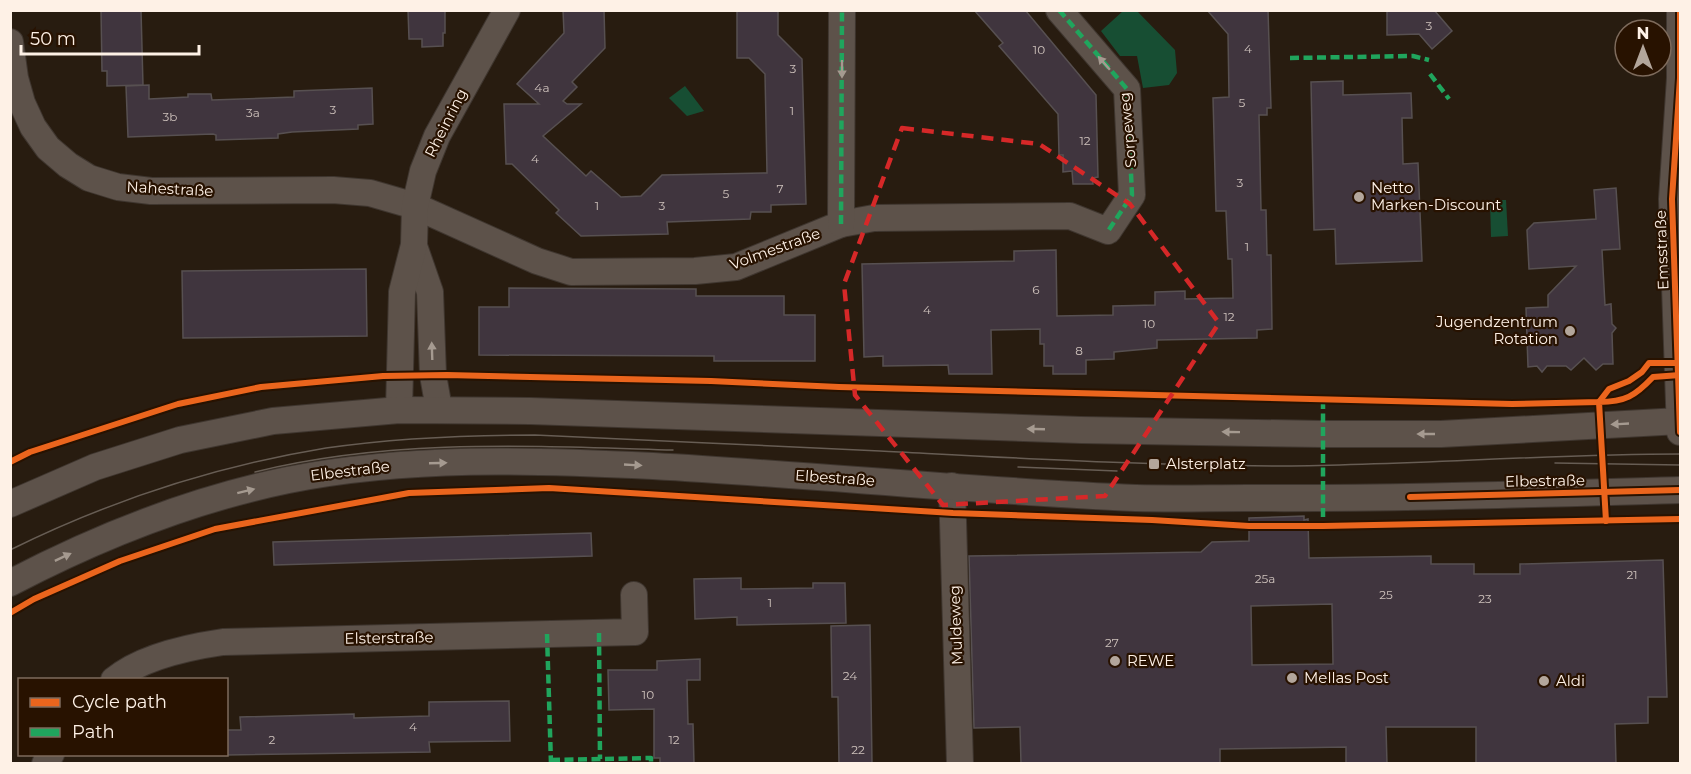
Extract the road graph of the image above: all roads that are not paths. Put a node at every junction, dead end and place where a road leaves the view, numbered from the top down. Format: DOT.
graph roads {
  1 [pos="507,10"];
  2 [pos="842,10"];
  3 [pos="1059,10"];
  4 [pos="1680,10"];
  5 [pos="10,42"];
  6 [pos="1680,79"];
  7 [pos="1676,199"];
  8 [pos="416,206"];
  9 [pos="841,224"];
  10 [pos="1108,231"];
  11 [pos="414,245"];
  12 [pos="439,409"];
  13 [pos="399,410"];
  14 [pos="1680,425"];
  15 [pos="952,486"];
  16 [pos="1680,490"];
  17 [pos="10,504"];
  18 [pos="10,583"];
  19 [pos="634,595"];
  20 [pos="116,678"];
  21 [pos="960,764"];
  1 -- 8 [label="street, Rheinring"];
  2 -- 9 [label="street, one-way"];
  10 -- 3 [label="street, Sorpeweg, one-way"];
  4 -- 6 [label="street, Emsstraße"];
  5 -- 8 [label="street, Nahestraße"];
  6 -- 7 [label="street, Emsstraße"];
  7 -- 14 [label="street, Emsstraße"];
  8 -- 9 [label="street, Volmestraße"];
  8 -- 11 [label="street, Rheinring"];
  9 -- 10 [label="street, Volmestraße"];
  12 -- 11 [label="street, Rheinring, one-way"];
  11 -- 13 [label="street, Rheinring"];
  12 -- 13 [label="street"];
  14 -- 12 [label="street, one-way"];
  13 -- 17 [label="street"];
  15 -- 16 [label="street, Elbestraße"];
  18 -- 15 [label="street, Elbestraße, one-way"];
  15 -- 21 [label="street, Muldeweg"];
  19 -- 20 [label="street, Elsterstraße"];
}
